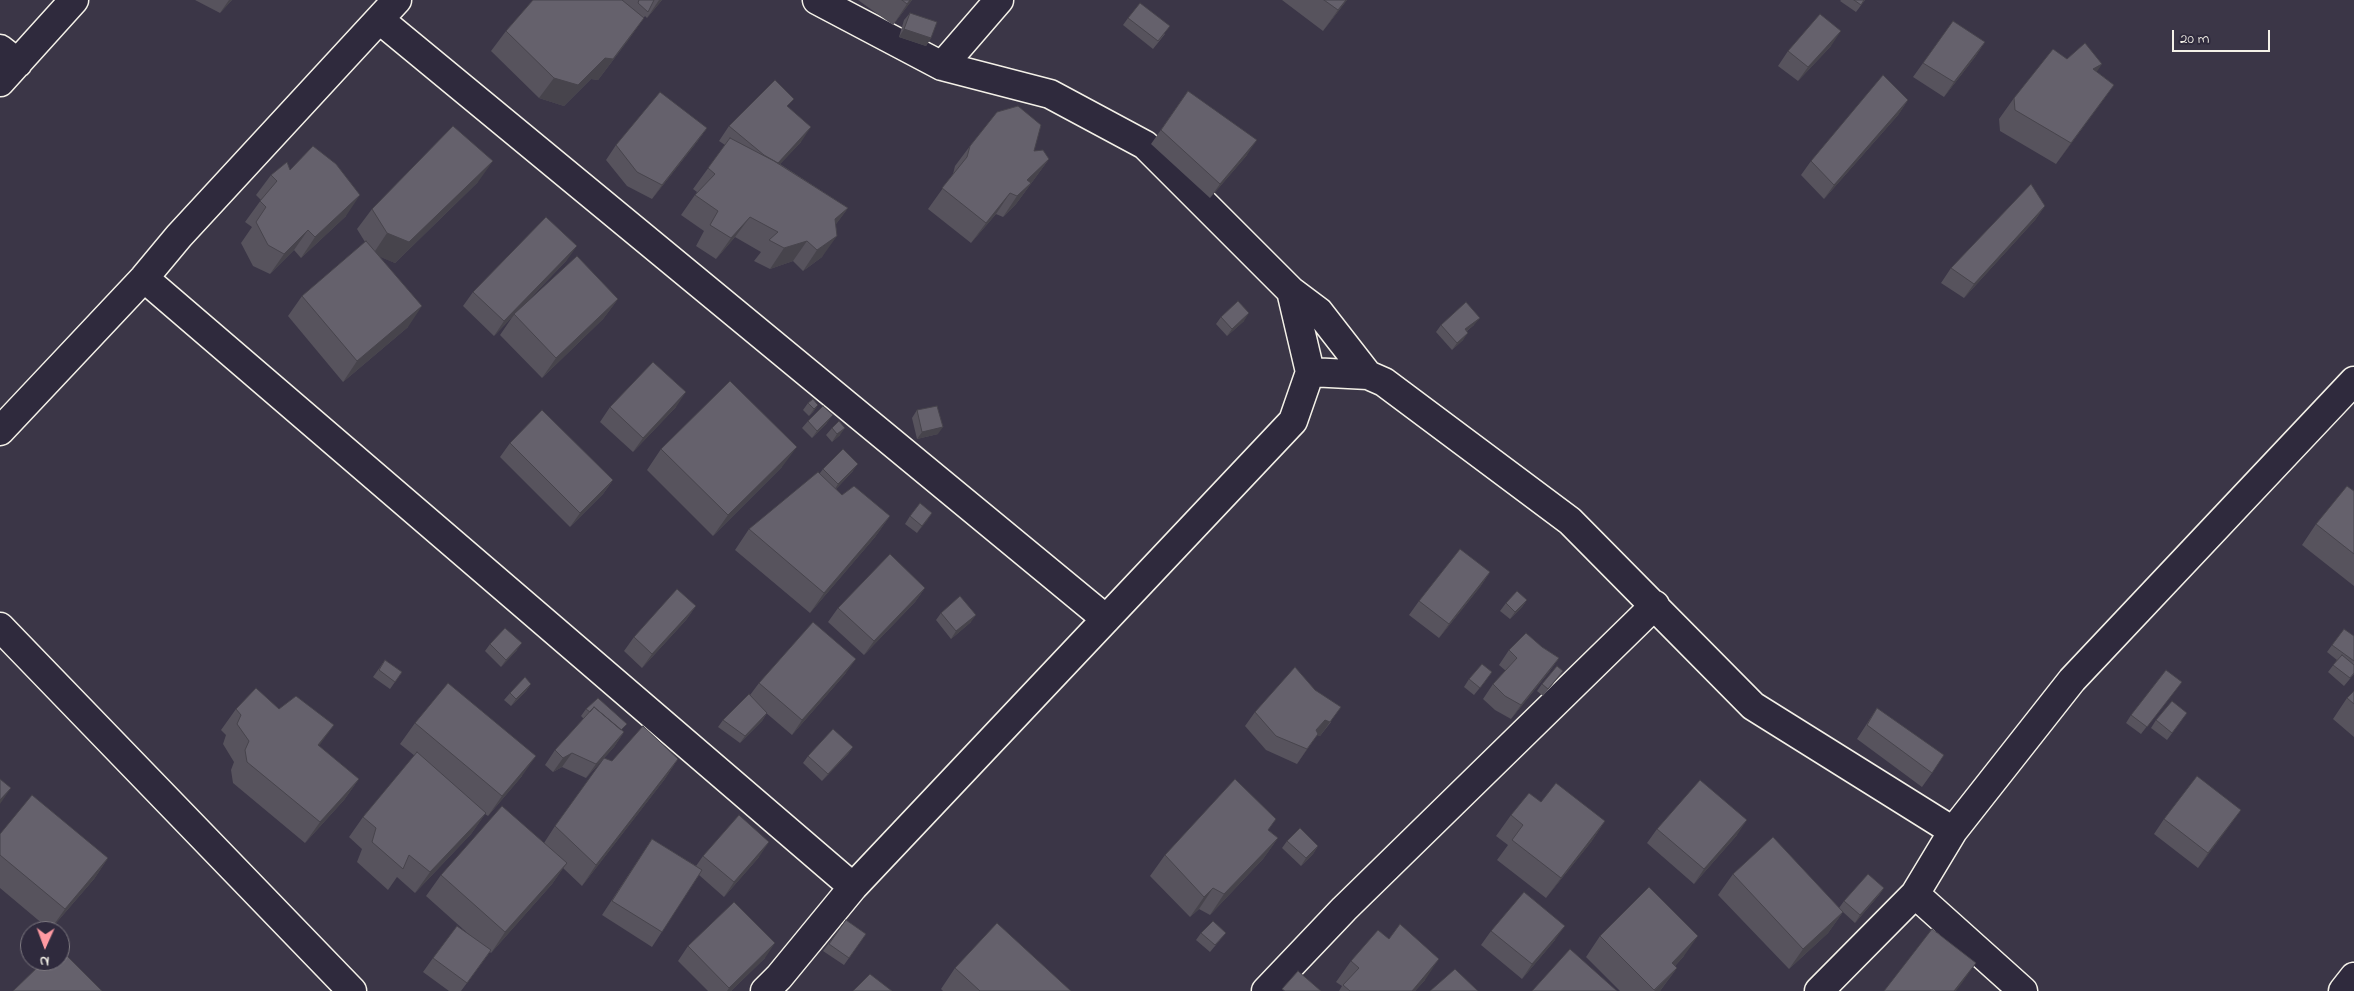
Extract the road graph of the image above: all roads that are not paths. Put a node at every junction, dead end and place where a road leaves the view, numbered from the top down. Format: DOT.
graph roads {
  1 [pos="74,0"];
  2 [pos="397,0"];
  3 [pos="817,0"];
  4 [pos="999,0"];
  5 [pos="380,20"];
  6 [pos="6,65"];
  7 [pos="942,66"];
  8 [pos="144,278"];
  9 [pos="1291,290"];
  10 [pos="1310,372"];
  11 [pos="1368,375"];
  12 [pos="2354,381"];
  13 [pos="0,431"];
  14 [pos="1655,605"];
  15 [pos="1106,619"];
  16 [pos="0,627"];
  17 [pos="1953,831"];
  18 [pos="853,887"];
  19 [pos="1915,894"];
  20 [pos="2354,977"];
  21 [pos="352,991"];
  22 [pos="764,991"];
  23 [pos="1266,991"];
  24 [pos="1819,991"];
  25 [pos="2023,991"];
  26 [pos="2343,991"];
  1 -- 6 [label="street"];
  2 -- 5 [label="street"];
  3 -- 7 [label="street"];
  4 -- 7 [label="street"];
  5 -- 8 [label="street"];
  5 -- 15 [label="street"];
  7 -- 9 [label="street"];
  8 -- 13 [label="street"];
  8 -- 18 [label="street"];
  9 -- 10 [label="street"];
  9 -- 11 [label="street"];
  10 -- 11 [label="street"];
  10 -- 15 [label="street"];
  11 -- 14 [label="street"];
  12 -- 17 [label="street"];
  14 -- 17 [label="street"];
  14 -- 23 [label="street"];
  15 -- 18 [label="street"];
  16 -- 21 [label="street"];
  17 -- 19 [label="street"];
  18 -- 22 [label="street"];
  19 -- 24 [label="street"];
  19 -- 25 [label="street"];
  20 -- 26 [label="street"];
}
